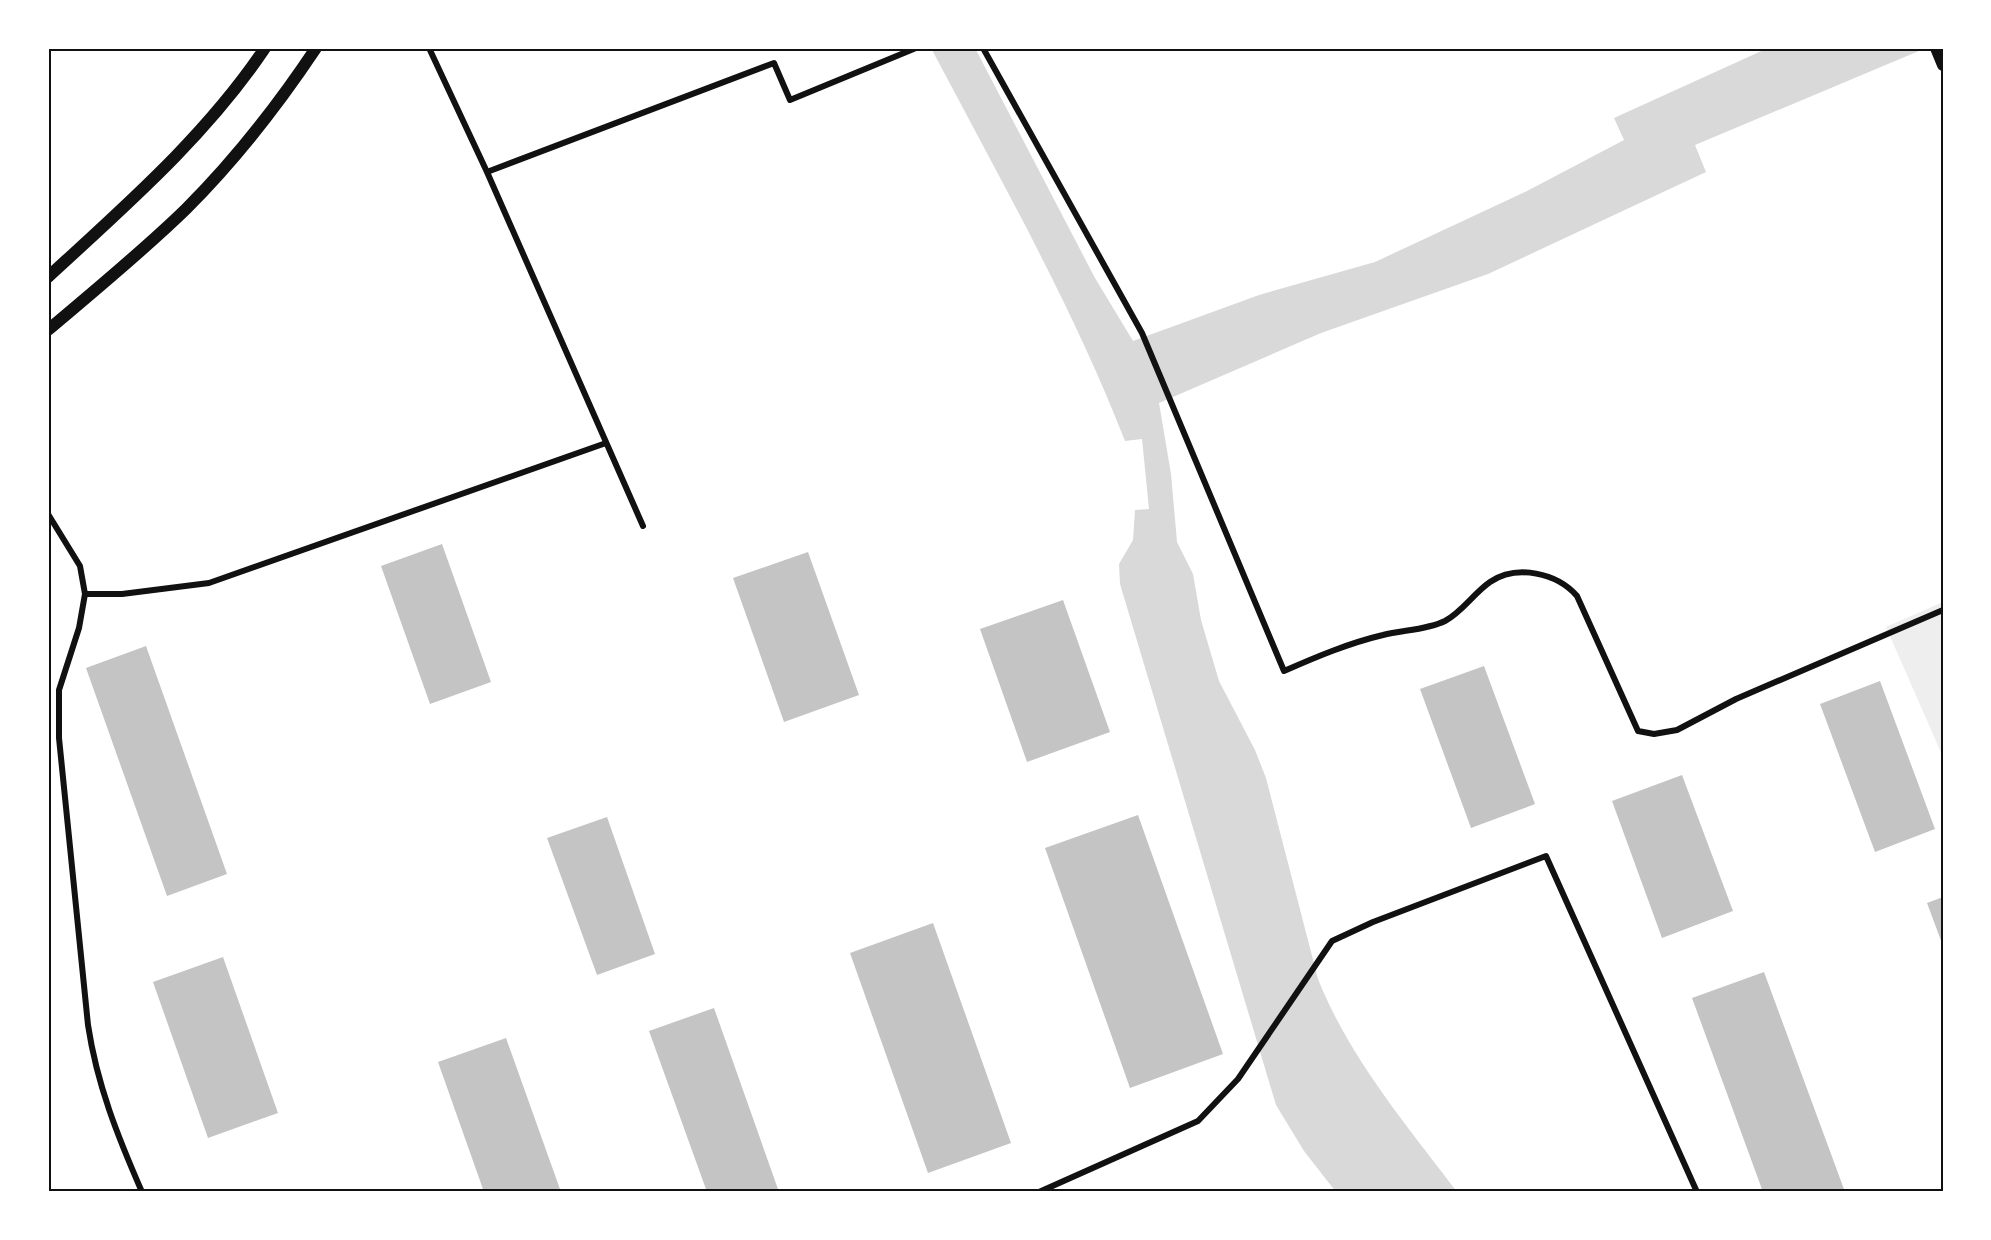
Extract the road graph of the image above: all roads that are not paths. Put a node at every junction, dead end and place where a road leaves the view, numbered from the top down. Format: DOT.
graph roads {
  1 [pos="265,48"];
  2 [pos="316,48"];
  3 [pos="429,48"];
  4 [pos="916,48"];
  5 [pos="983,48"];
  6 [pos="1936,49"];
  7 [pos="1943,65"];
  8 [pos="487,172"];
  9 [pos="48,277"];
  10 [pos="48,330"];
  11 [pos="606,443"];
  12 [pos="48,514"];
  13 [pos="643,526"];
  14 [pos="85,594"];
  15 [pos="1943,610"];
  16 [pos="142,1192"];
  17 [pos="1039,1192"];
  18 [pos="1697,1192"];
  1 -- 9 [label="main road"];
  2 -- 10 [label="main road"];
  3 -- 8 [label="street"];
  4 -- 8 [label="street"];
  5 -- 15 [label="street"];
  6 -- 7 [label="main road"];
  8 -- 11 [label="street"];
  11 -- 13 [label="street"];
  11 -- 14 [label="street"];
  12 -- 14 [label="street"];
  14 -- 16 [label="street"];
  17 -- 18 [label="street"];
}
